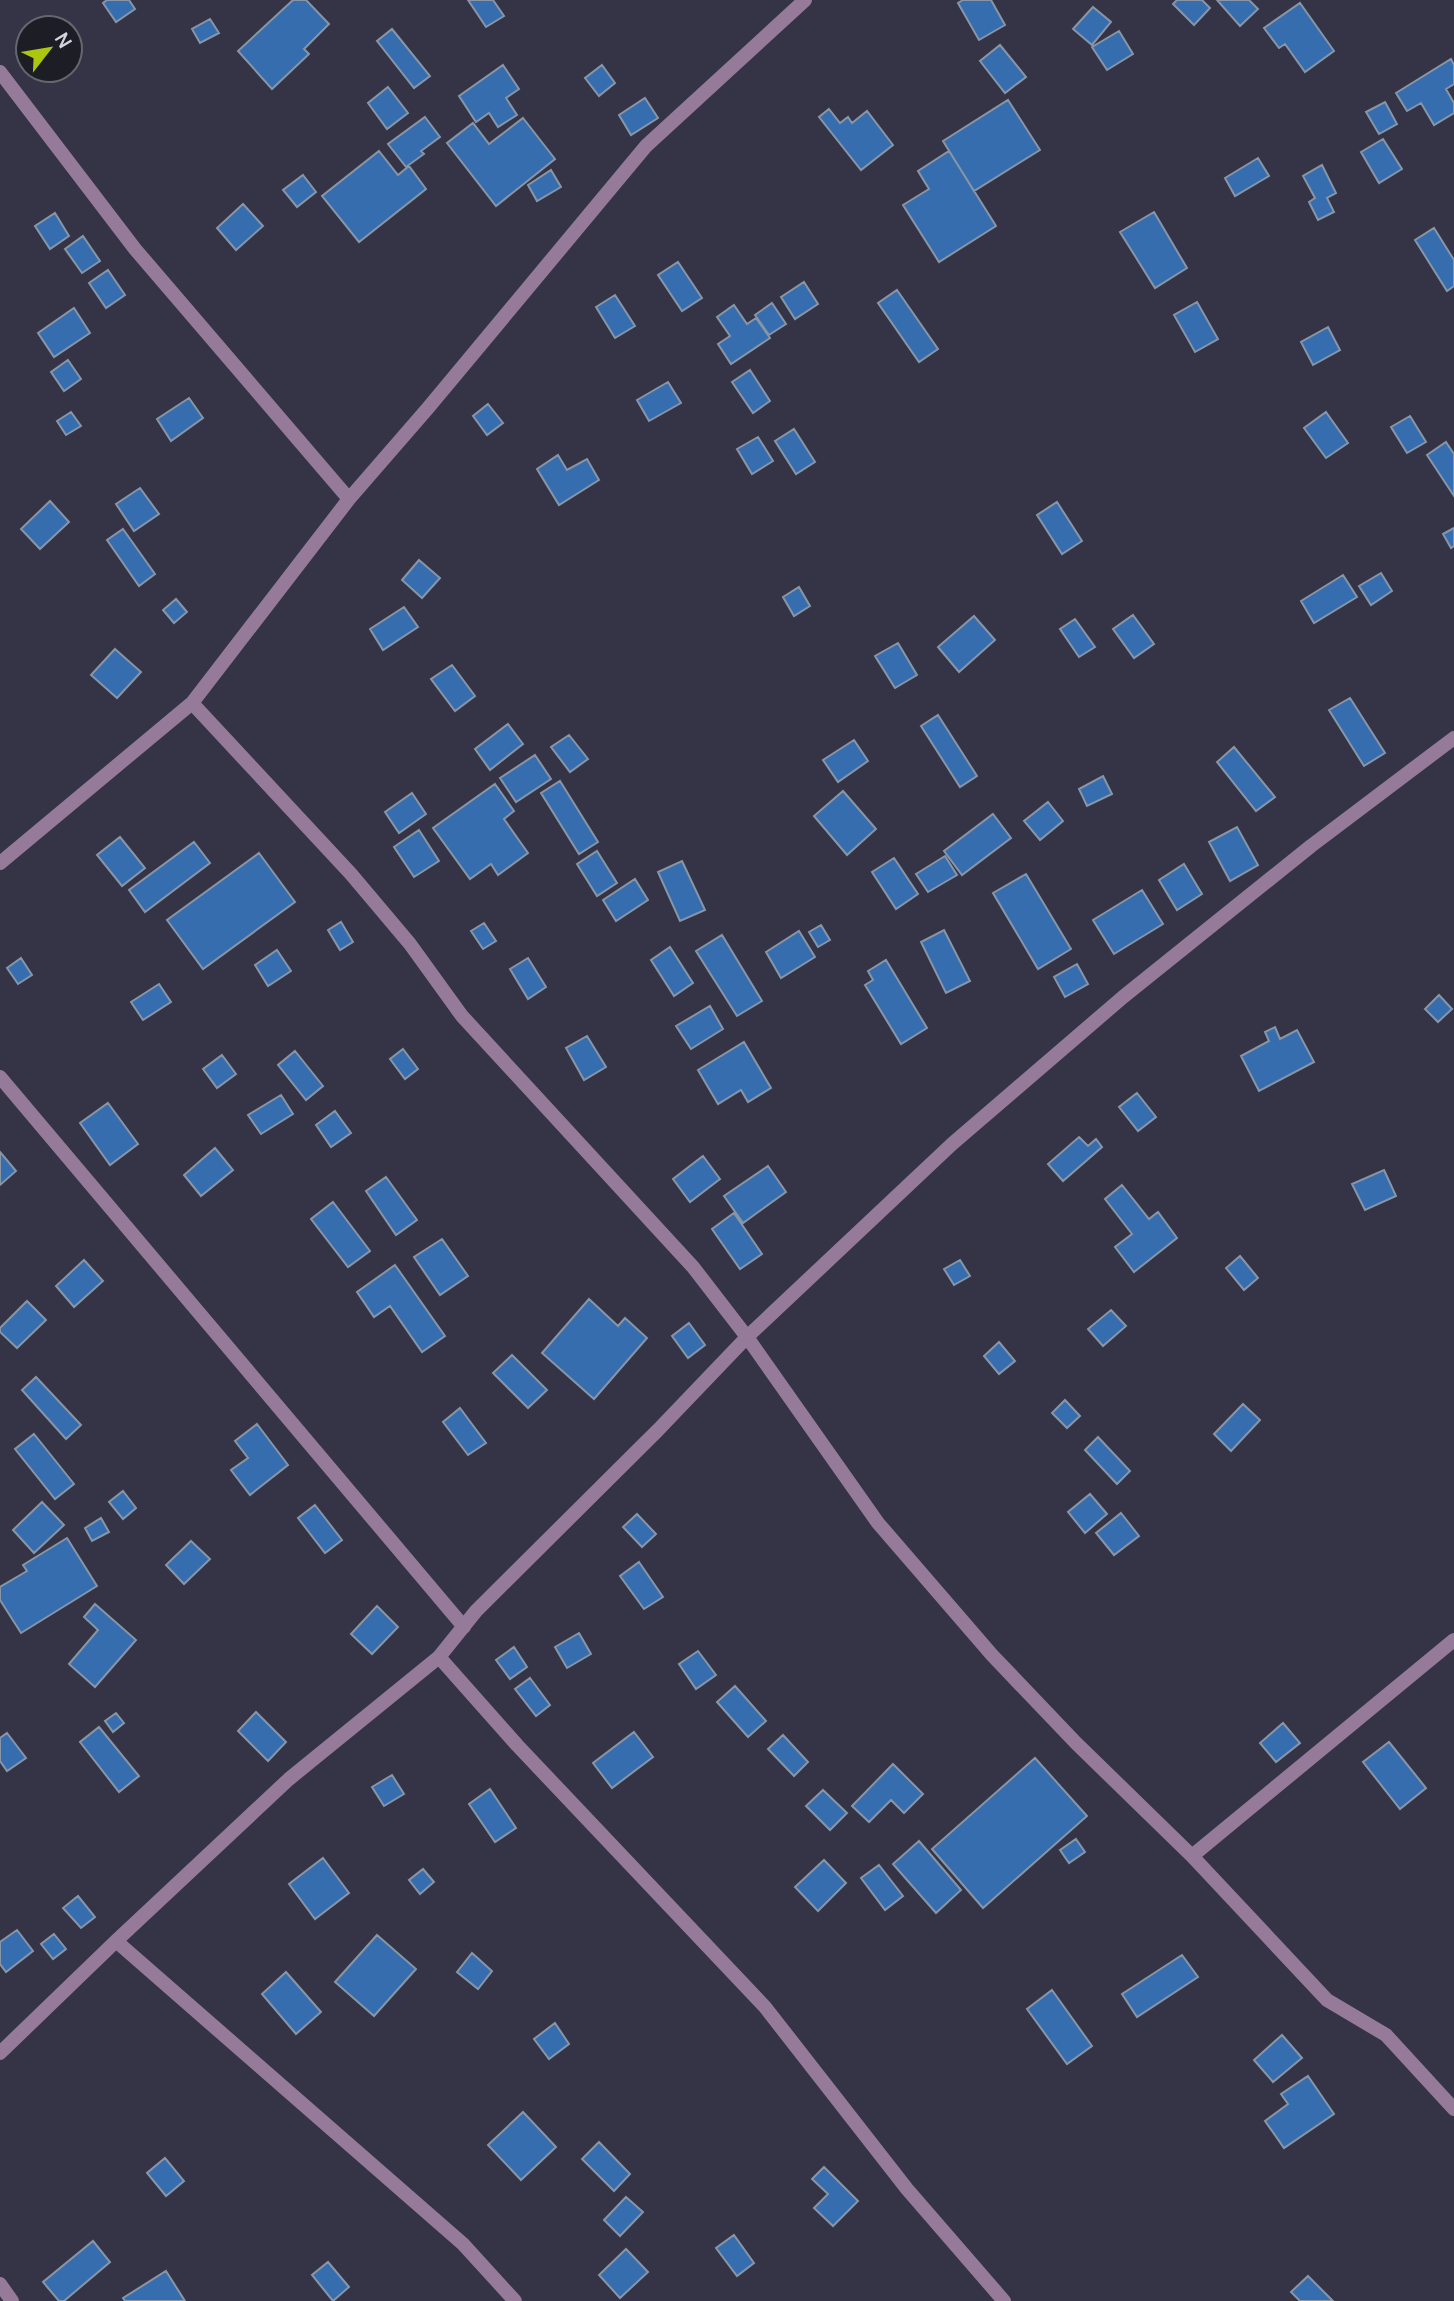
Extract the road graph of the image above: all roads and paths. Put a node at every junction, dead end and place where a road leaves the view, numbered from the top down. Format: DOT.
graph roads {
  1 [pos="805,0"];
  2 [pos="0,72"];
  3 [pos="349,499"];
  4 [pos="192,703"];
  5 [pos="1454,738"];
  6 [pos="0,863"];
  7 [pos="0,1077"];
  8 [pos="747,1337"];
  9 [pos="464,1627"];
  10 [pos="1454,1640"];
  11 [pos="439,1657"];
  12 [pos="1192,1856"];
  13 [pos="116,1941"];
  14 [pos="0,2053"];
  15 [pos="1454,2109"];
  16 [pos="0,2284"];
  17 [pos="12,2301"];
  18 [pos="515,2301"];
  19 [pos="1004,2301"];
  1 -- 3 [label="street"];
  2 -- 3 [label="street"];
  3 -- 4 [label="street"];
  4 -- 6 [label="street"];
  4 -- 8 [label="street"];
  5 -- 8 [label="street"];
  7 -- 9 [label="street"];
  8 -- 9 [label="street"];
  8 -- 12 [label="street"];
  9 -- 11 [label="street"];
  10 -- 12 [label="street"];
  11 -- 13 [label="street"];
  11 -- 19 [label="street"];
  12 -- 15 [label="street"];
  13 -- 14 [label="street"];
  13 -- 18 [label="street"];
  16 -- 17 [label="street"];
}
